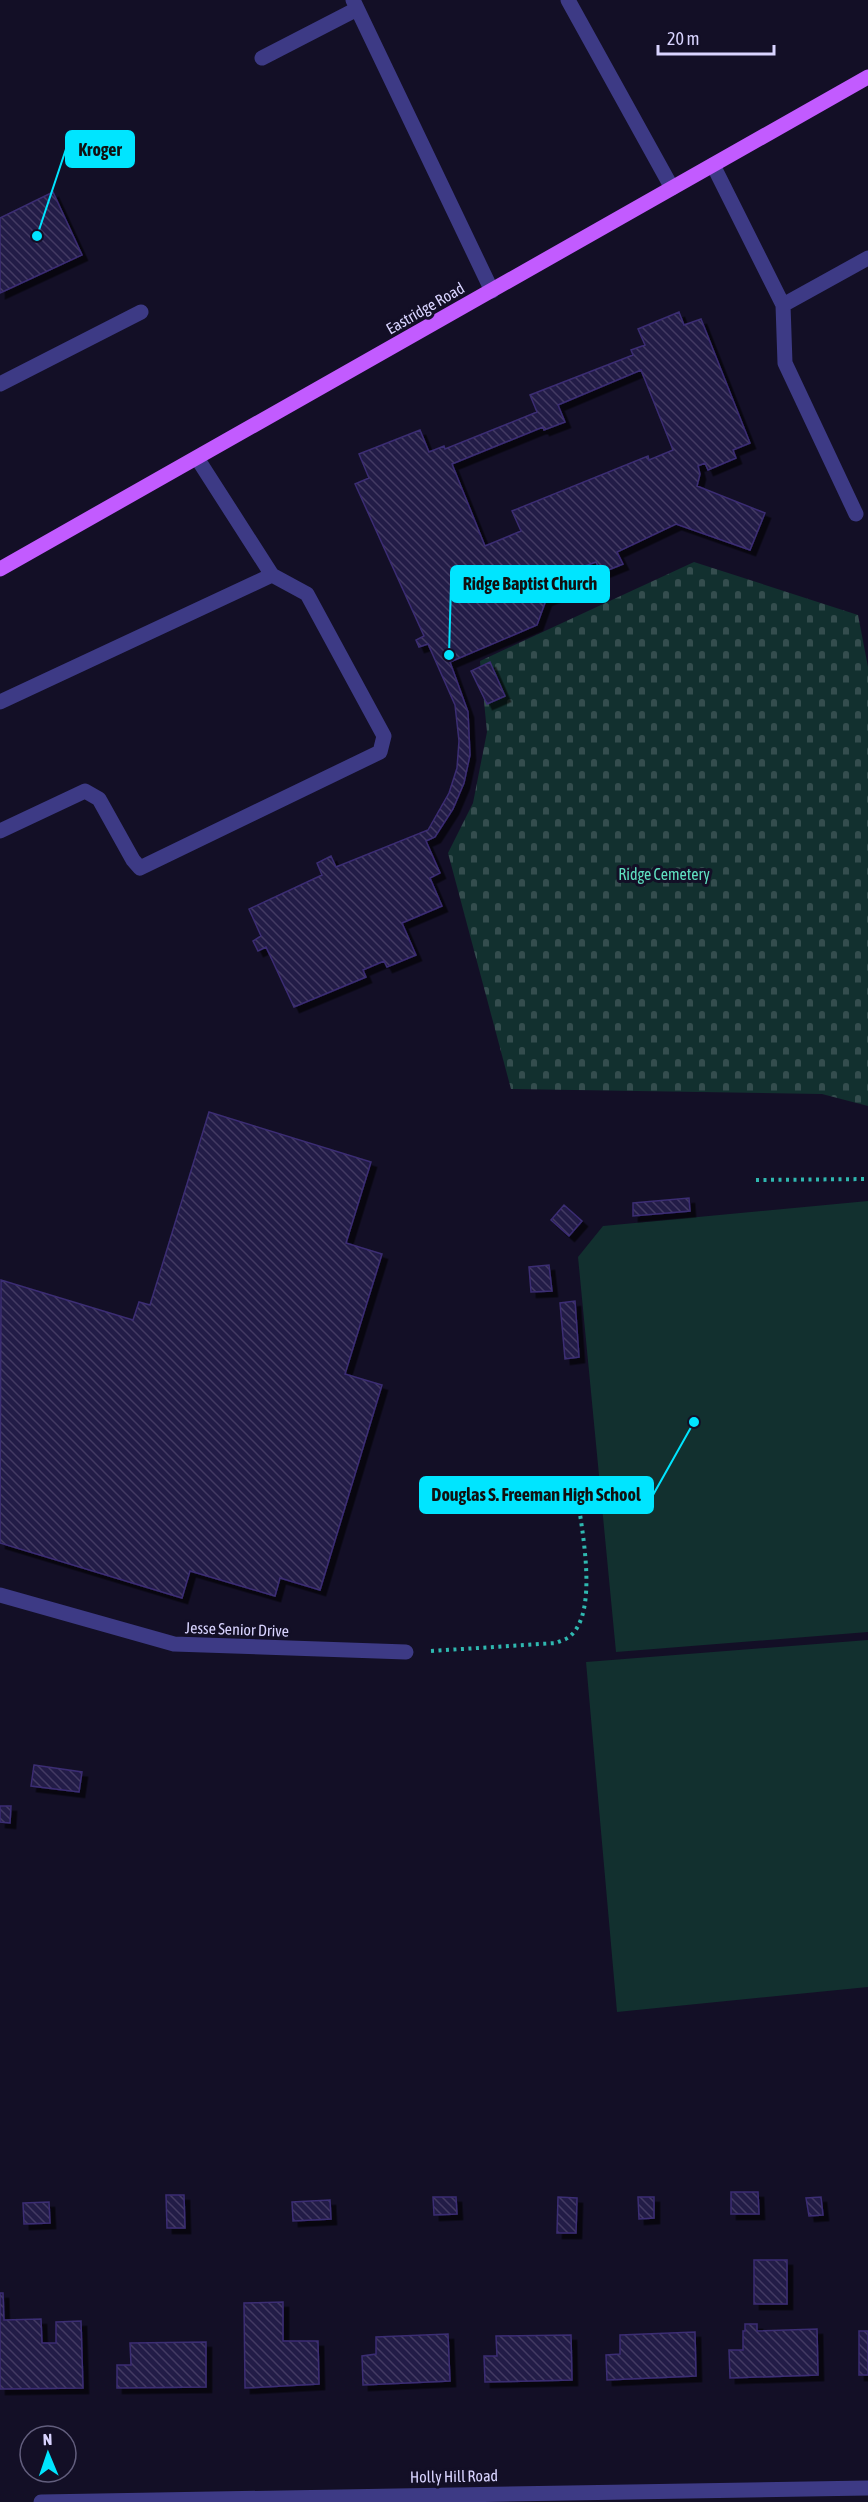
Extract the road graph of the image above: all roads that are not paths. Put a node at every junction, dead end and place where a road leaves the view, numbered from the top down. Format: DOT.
graph roads {
  1 [pos="567,0"];
  2 [pos="355,5"];
  3 [pos="262,58"];
  4 [pos="868,77"];
  5 [pos="713,165"];
  6 [pos="672,188"];
  7 [pos="868,258"];
  8 [pos="492,291"];
  9 [pos="783,305"];
  10 [pos="141,312"];
  11 [pos="0,384"];
  12 [pos="197,458"];
  13 [pos="856,513"];
  14 [pos="0,570"];
  15 [pos="272,575"];
  16 [pos="0,702"];
  17 [pos="0,831"];
  18 [pos="0,1595"];
  19 [pos="406,1652"];
  20 [pos="868,2488"];
  21 [pos="41,2502"];
  1 -- 6 [label="street"];
  2 -- 3 [label="street"];
  2 -- 8 [label="street"];
  4 -- 5 [label="main road, Eastridge Road"];
  5 -- 6 [label="main road, Eastridge Road"];
  5 -- 9 [label="street"];
  6 -- 8 [label="main road, Eastridge Road"];
  7 -- 9 [label="street"];
  8 -- 12 [label="main road, Eastridge Road"];
  9 -- 13 [label="street"];
  10 -- 11 [label="street"];
  12 -- 14 [label="main road, Eastridge Road"];
  12 -- 15 [label="street"];
  15 -- 16 [label="street"];
  15 -- 17 [label="street"];
  18 -- 19 [label="street, Jesse Senior Drive"];
  20 -- 21 [label="street, Holly Hill Road"];
}
